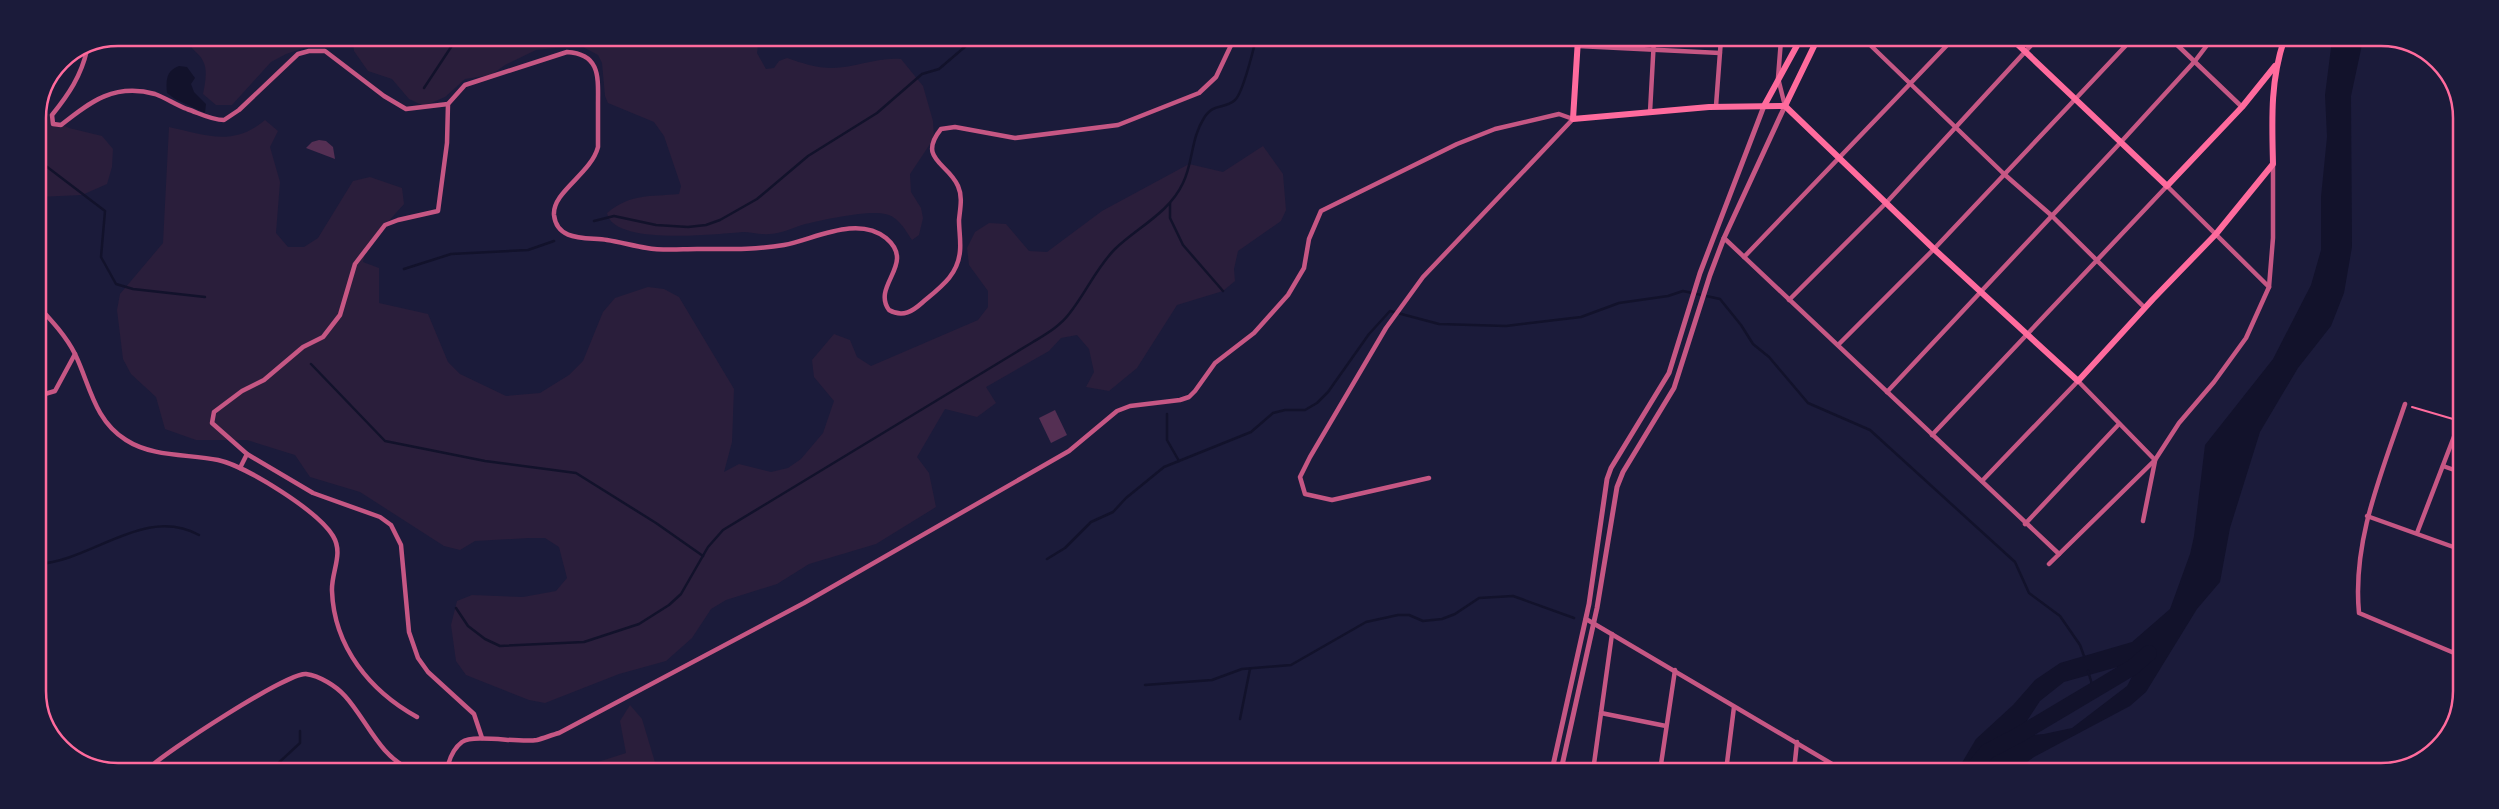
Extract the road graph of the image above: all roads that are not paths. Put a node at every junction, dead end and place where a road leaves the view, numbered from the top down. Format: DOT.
graph roads {
  1 [pos="1231,46"];
  2 [pos="1578,46"];
  3 [pos="1610,46"];
  4 [pos="1653,46"];
  5 [pos="1721,46"];
  6 [pos="1781,46"];
  7 [pos="1797,46"];
  8 [pos="1814,46"];
  9 [pos="1871,46"];
  10 [pos="1946,46"];
  11 [pos="2020,46"];
  12 [pos="2030,46"];
  13 [pos="2125,46"];
  14 [pos="2178,46"];
  15 [pos="2207,46"];
  16 [pos="2282,46"];
  17 [pos="1653,50"];
  18 [pos="2025,51"];
  19 [pos="1720,53"];
  20 [pos="85,54"];
  21 [pos="2195,62"];
  22 [pos="2276,65"];
  23 [pos="1778,78"];
  24 [pos="1911,84"];
  25 [pos="2075,98"];
  26 [pos="448,104"];
  27 [pos="1716,106"];
  28 [pos="1764,106"];
  29 [pos="1784,106"];
  30 [pos="2242,107"];
  31 [pos="1650,112"];
  32 [pos="1573,119"];
  33 [pos="1957,127"];
  34 [pos="2121,142"];
  35 [pos="1841,159"];
  36 [pos="2273,164"];
  37 [pos="2004,174"];
  38 [pos="2167,186"];
  39 [pos="1886,203"];
  40 [pos="2051,215"];
  41 [pos="2216,234"];
  42 [pos="1724,238"];
  43 [pos="1934,249"];
  44 [pos="1744,257"];
  45 [pos="2096,261"];
  46 [pos="2269,287"];
  47 [pos="1981,292"];
  48 [pos="1789,300"];
  49 [pos="2145,308"];
  50 [pos="46,316"];
  51 [pos="2026,335"];
  52 [pos="1838,345"];
  53 [pos="75,354"];
  54 [pos="2078,381"];
  55 [pos="1887,392"];
  56 [pos="46,394"];
  57 [pos="2405,404"];
  58 [pos="2119,424"];
  59 [pos="1932,435"];
  60 [pos="2453,440"];
  61 [pos="247,454"];
  62 [pos="2155,460"];
  63 [pos="2443,466"];
  64 [pos="240,468"];
  65 [pos="2453,470"];
  66 [pos="1429,478"];
  67 [pos="1982,481"];
  68 [pos="2367,516"];
  69 [pos="2143,521"];
  70 [pos="2025,524"];
  71 [pos="2418,532"];
  72 [pos="2453,546"];
  73 [pos="2059,554"];
  74 [pos="2048,564"];
  75 [pos="1586,619"];
  76 [pos="1593,623"];
  77 [pos="1612,634"];
  78 [pos="2453,652"];
  79 [pos="1675,670"];
  80 [pos="1734,707"];
  81 [pos="1601,713"];
  82 [pos="417,717"];
  83 [pos="1666,726"];
  84 [pos="482,738"];
  85 [pos="1797,742"];
  86 [pos="156,763"];
  87 [pos="399,763"];
  88 [pos="449,763"];
  89 [pos="1554,763"];
  90 [pos="1563,763"];
  91 [pos="1594,763"];
  92 [pos="1661,763"];
  93 [pos="1727,763"];
  94 [pos="1795,763"];
  95 [pos="1831,763"];
  1 -- 26 [label="street"];
  2 -- 32 [label="main road"];
  3 -- 17 [label="street"];
  4 -- 17 [label="street"];
  5 -- 19 [label="street"];
  6 -- 23 [label="street"];
  7 -- 23 [label="main road"];
  8 -- 29 [label="main road"];
  9 -- 24 [label="street"];
  10 -- 24 [label="street"];
  11 -- 18 [label="main road"];
  12 -- 18 [label="street"];
  13 -- 25 [label="street"];
  14 -- 21 [label="street"];
  15 -- 21 [label="street"];
  16 -- 22 [label="main road"];
  17 -- 19 [label="street"];
  17 -- 31 [label="street"];
  18 -- 25 [label="main road"];
  18 -- 33 [label="street"];
  19 -- 27 [label="street"];
  20 -- 26 [label="street"];
  21 -- 30 [label="street"];
  21 -- 34 [label="street"];
  22 -- 30 [label="main road"];
  22 -- 36 [label="main road"];
  23 -- 28 [label="main road"];
  23 -- 29 [label="street"];
  24 -- 33 [label="street"];
  24 -- 35 [label="street"];
  25 -- 34 [label="main road"];
  25 -- 37 [label="street"];
  26 -- 61 [label="street"];
  27 -- 28 [label="main road"];
  27 -- 31 [label="main road"];
  28 -- 29 [label="main road"];
  28 -- 75 [label="street"];
  29 -- 35 [label="main road"];
  29 -- 42 [label="street"];
  30 -- 38 [label="main road"];
  31 -- 32 [label="main road"];
  32 -- 66 [label="street"];
  32 -- 84 [label="street"];
  33 -- 37 [label="street"];
  33 -- 39 [label="street"];
  34 -- 38 [label="main road"];
  34 -- 40 [label="street"];
  35 -- 39 [label="main road"];
  35 -- 44 [label="street"];
  36 -- 41 [label="main road"];
  36 -- 46 [label="street"];
  37 -- 40 [label="street"];
  37 -- 43 [label="street"];
  38 -- 41 [label="street"];
  38 -- 45 [label="street"];
  39 -- 43 [label="main road"];
  39 -- 48 [label="street"];
  40 -- 45 [label="street"];
  40 -- 47 [label="street"];
  41 -- 46 [label="street"];
  41 -- 49 [label="main road"];
  42 -- 44 [label="street"];
  42 -- 76 [label="street"];
  43 -- 47 [label="main road"];
  43 -- 52 [label="street"];
  44 -- 48 [label="street"];
  45 -- 49 [label="street"];
  45 -- 51 [label="street"];
  46 -- 62 [label="street"];
  47 -- 51 [label="main road"];
  47 -- 55 [label="street"];
  48 -- 52 [label="street"];
  49 -- 54 [label="main road"];
  50 -- 53 [label="street"];
  51 -- 54 [label="main road"];
  51 -- 59 [label="street"];
  52 -- 55 [label="street"];
  53 -- 56 [label="street"];
  53 -- 64 [label="street"];
  54 -- 58 [label="street"];
  54 -- 67 [label="street"];
  55 -- 59 [label="street"];
  57 -- 68 [label="street"];
  58 -- 62 [label="street"];
  58 -- 70 [label="street"];
  59 -- 67 [label="street"];
  60 -- 63 [label="street"];
  61 -- 64 [label="street"];
  61 -- 84 [label="street"];
  62 -- 69 [label="street"];
  62 -- 73 [label="street"];
  63 -- 65 [label="street"];
  63 -- 71 [label="street"];
  64 -- 82 [label="street"];
  67 -- 70 [label="street"];
  68 -- 71 [label="street"];
  68 -- 78 [label="street"];
  70 -- 73 [label="street"];
  71 -- 72 [label="street"];
  73 -- 74 [label="street"];
  75 -- 76 [label="street"];
  75 -- 89 [label="street"];
  76 -- 77 [label="street"];
  76 -- 90 [label="street"];
  77 -- 79 [label="street"];
  77 -- 81 [label="street"];
  79 -- 80 [label="street"];
  79 -- 83 [label="street"];
  80 -- 85 [label="street"];
  80 -- 93 [label="street"];
  81 -- 83 [label="street"];
  81 -- 91 [label="street"];
  83 -- 92 [label="street"];
  84 -- 88 [label="street"];
  85 -- 94 [label="street"];
  85 -- 95 [label="street"];
  86 -- 87 [label="street"];
}
